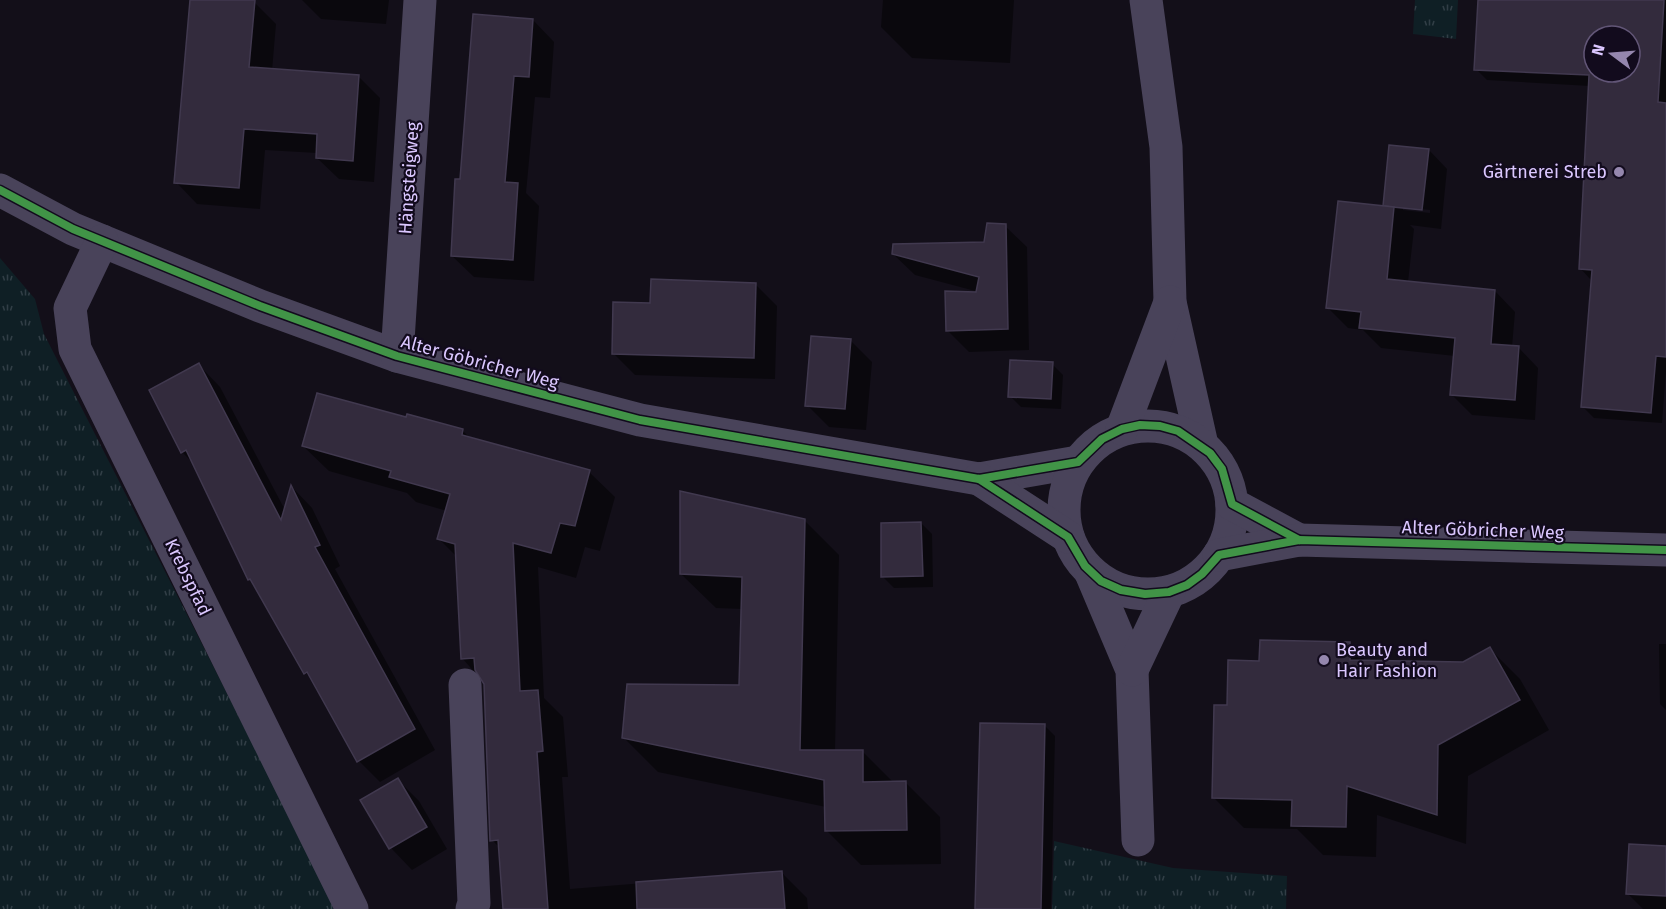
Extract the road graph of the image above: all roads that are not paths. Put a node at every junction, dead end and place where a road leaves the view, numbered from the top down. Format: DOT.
graph roads {
  1 [pos="420,0"];
  2 [pos="1146,0"];
  3 [pos="0,190"];
  4 [pos="102,241"];
  5 [pos="1170,302"];
  6 [pos="397,356"];
  7 [pos="1122,429"];
  8 [pos="1202,445"];
  9 [pos="1078,462"];
  10 [pos="979,479"];
  11 [pos="1232,504"];
  12 [pos="1068,537"];
  13 [pos="1299,540"];
  14 [pos="1666,550"];
  15 [pos="1219,555"];
  16 [pos="1091,573"];
  17 [pos="1169,592"];
  18 [pos="1132,670"];
  19 [pos="465,685"];
  20 [pos="1138,840"];
  21 [pos="352,909"];
  22 [pos="472,909"];
  1 -- 6 [label="street, Hängsteigweg"];
  2 -- 5 [label="street"];
  3 -- 4 [label="street, Alter Göbricher Weg"];
  4 -- 6 [label="street, Alter Göbricher Weg"];
  4 -- 21 [label="street, Krebspfad"];
  5 -- 7 [label="street"];
  5 -- 8 [label="street"];
  6 -- 10 [label="street, Alter Göbricher Weg"];
  7 -- 8 [label="street"];
  7 -- 9 [label="street"];
  8 -- 11 [label="street"];
  9 -- 10 [label="street, Alter Göbricher Weg"];
  9 -- 12 [label="street"];
  10 -- 12 [label="street, Alter Göbricher Weg"];
  11 -- 13 [label="street, Alter Göbricher Weg"];
  11 -- 15 [label="street"];
  12 -- 16 [label="street"];
  13 -- 14 [label="street, Alter Göbricher Weg"];
  13 -- 15 [label="street, Alter Göbricher Weg"];
  15 -- 17 [label="street"];
  16 -- 17 [label="street"];
  16 -- 18 [label="street"];
  17 -- 18 [label="street"];
  18 -- 20 [label="street"];
  19 -- 22 [label="street"];
}
